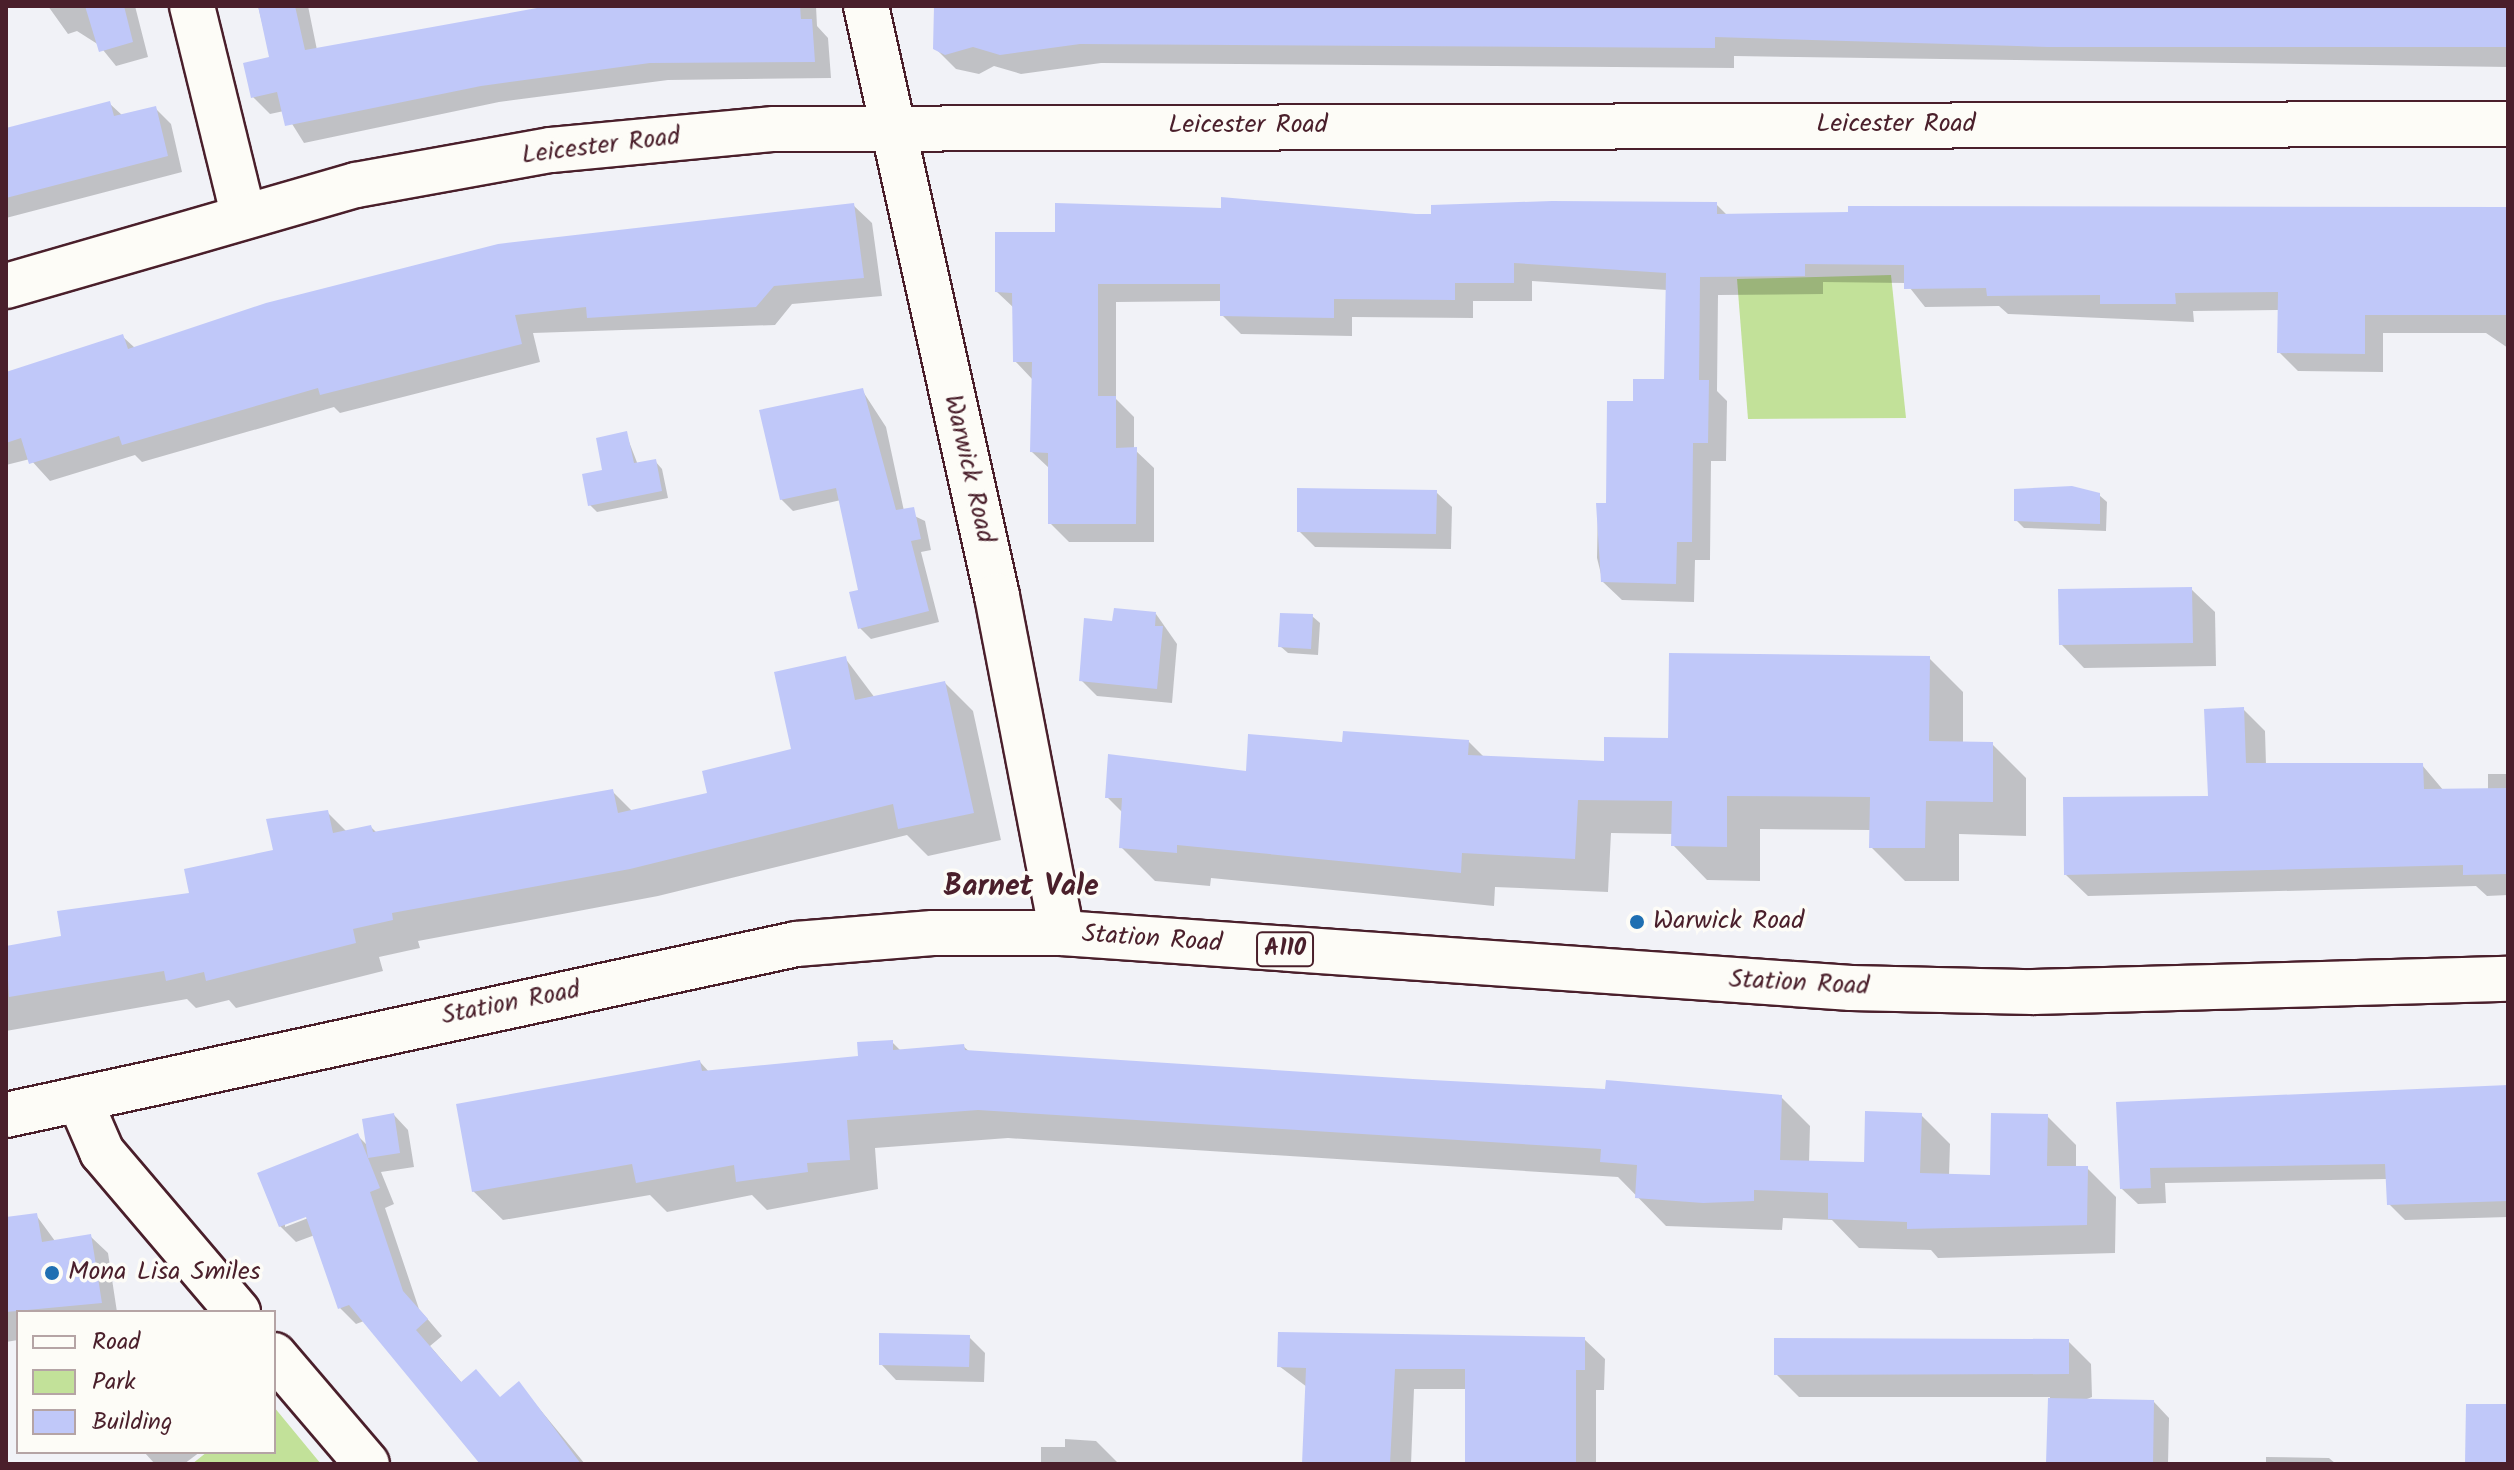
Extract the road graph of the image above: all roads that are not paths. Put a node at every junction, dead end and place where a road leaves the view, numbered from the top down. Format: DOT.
graph roads {
  1 [pos="192,6"];
  2 [pos="866,6"];
  3 [pos="2508,124"];
  4 [pos="892,128"];
  5 [pos="244,217"];
  6 [pos="6,286"];
  7 [pos="1062,933"];
  8 [pos="2508,979"];
  9 [pos="79,1099"];
  10 [pos="6,1115"];
  11 [pos="236,1310"];
  12 [pos="276,1357"];
  13 [pos="367,1464"];
  1 -- 5 [label="street"];
  2 -- 4 [label="street, Warwick Road"];
  3 -- 4 [label="street, Leicester Road"];
  4 -- 5 [label="street, Leicester Road"];
  4 -- 7 [label="street, Warwick Road"];
  5 -- 6 [label="street, Leicester Road"];
  7 -- 8 [label="street, Station Road / A110"];
  7 -- 9 [label="street, Station Road / A110"];
  9 -- 10 [label="street, Station Road / A110"];
  9 -- 11 [label="street"];
  12 -- 13 [label="street"];
}
